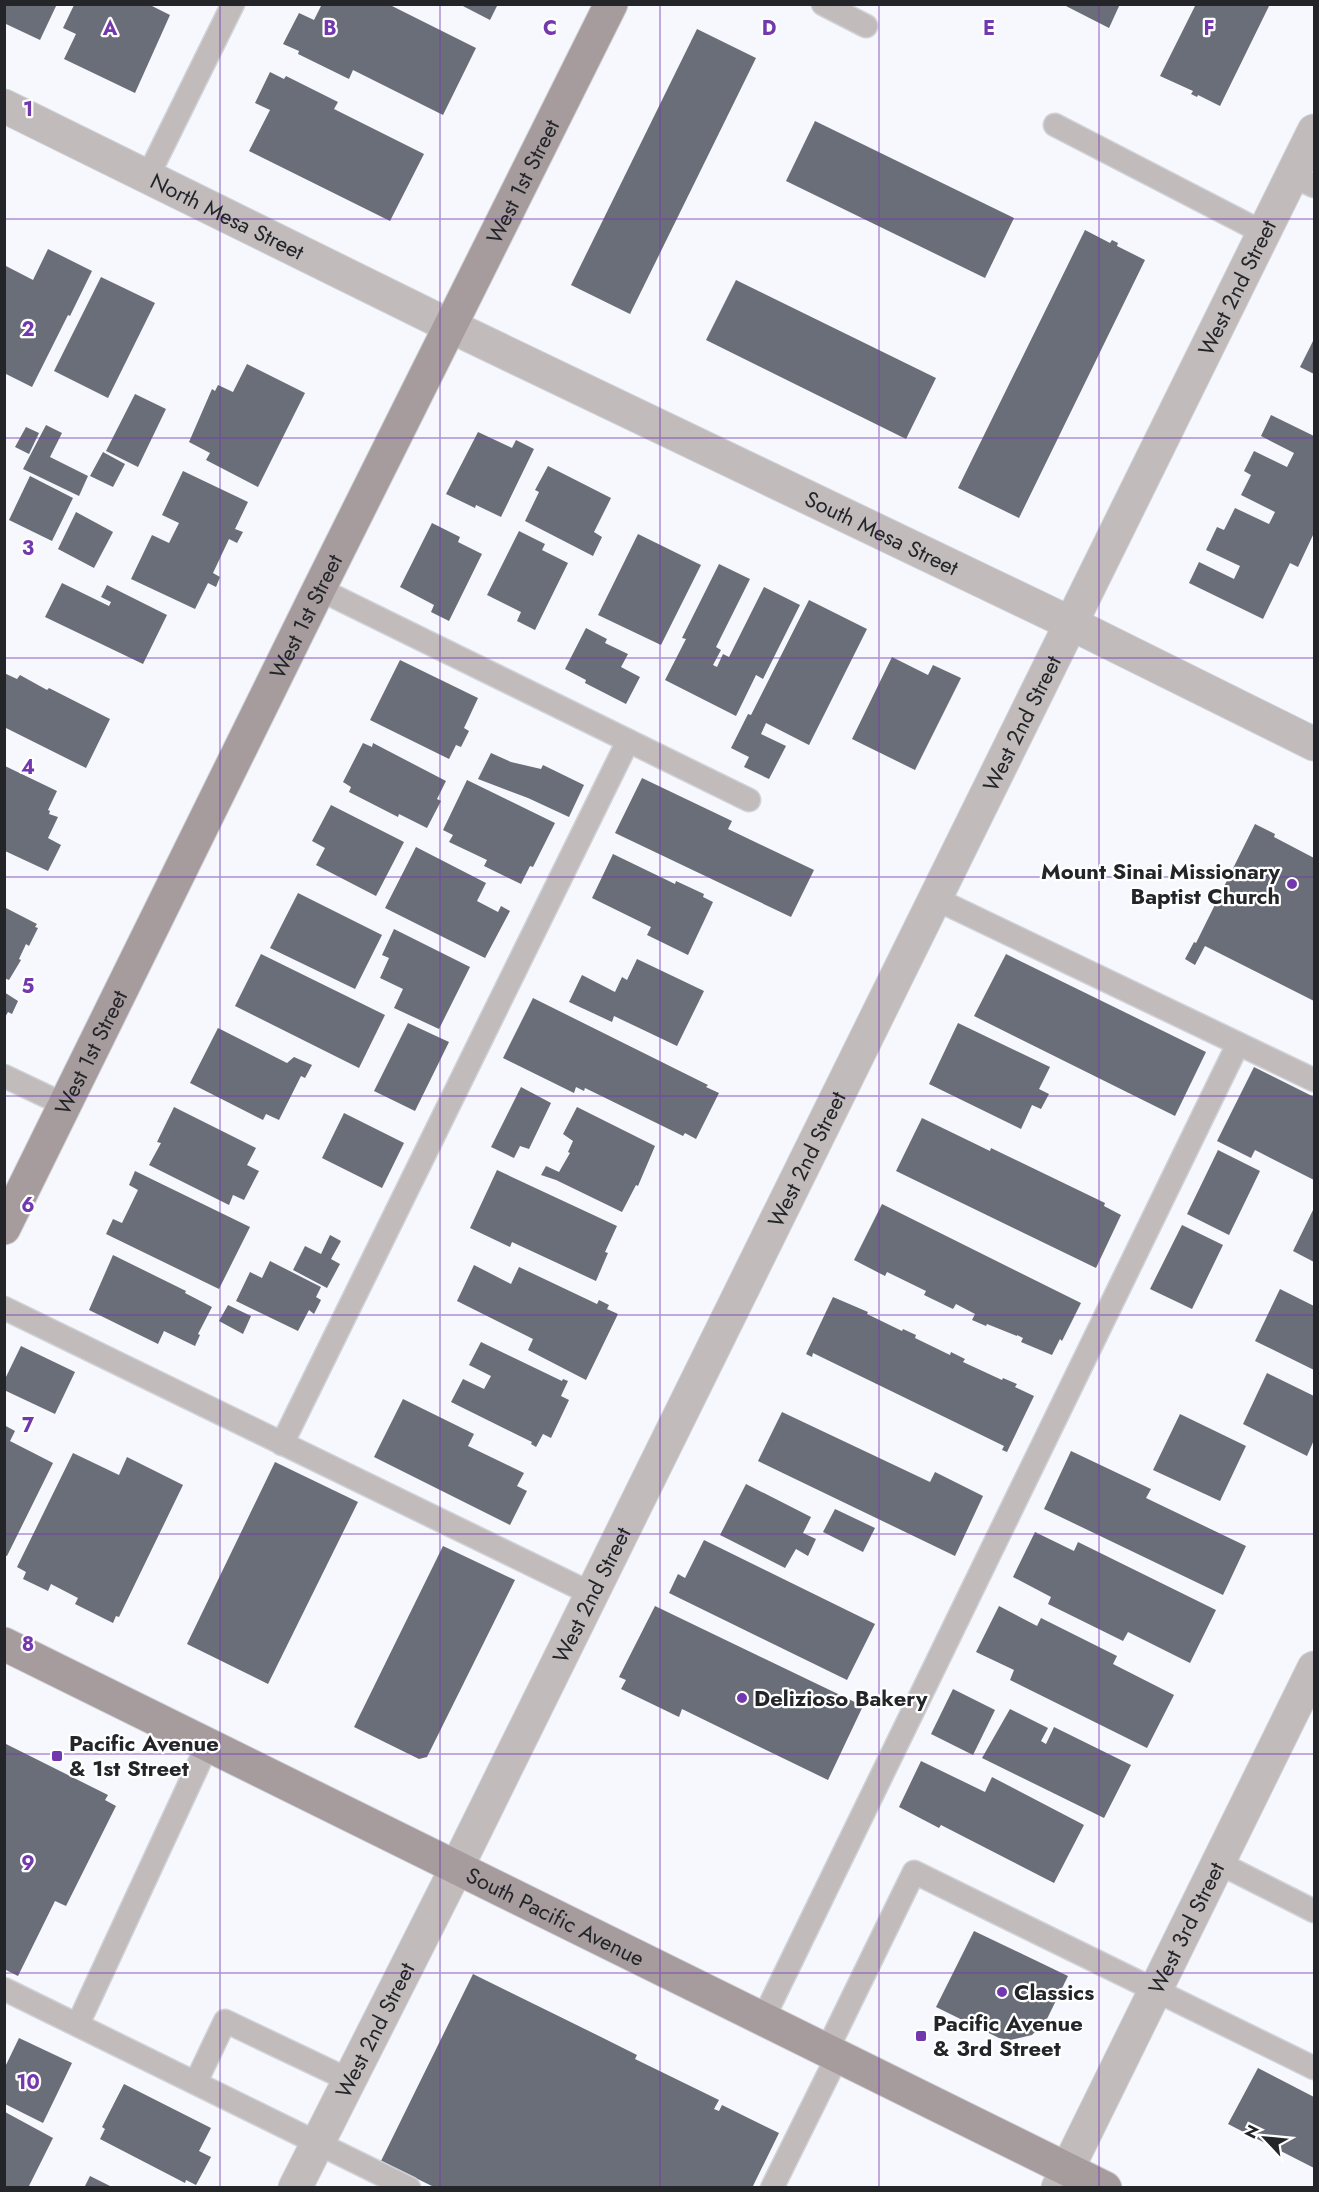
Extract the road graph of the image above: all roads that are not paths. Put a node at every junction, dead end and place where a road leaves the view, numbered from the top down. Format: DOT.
graph roads {
  1 [pos="233,4"];
  2 [pos="611,4"];
  3 [pos="823,4"];
  4 [pos="866,26"];
  5 [pos="4,106"];
  6 [pos="1055,125"];
  7 [pos="1314,130"];
  8 [pos="148,176"];
  9 [pos="1303,181"];
  10 [pos="1264,233"];
  11 [pos="450,326"];
  12 [pos="319,589"];
  13 [pos="1072,624"];
  14 [pos="1312,734"];
  15 [pos="628,741"];
  16 [pos="749,800"];
  17 [pos="936,899"];
  18 [pos="1238,1044"];
  19 [pos="4,1076"];
  20 [pos="1314,1080"];
  21 [pos="65,1105"];
  22 [pos="4,1228"];
  23 [pos="4,1308"];
  24 [pos="282,1444"];
  25 [pos="592,1594"];
  26 [pos="4,1644"];
  27 [pos="1314,1668"];
  28 [pos="208,1744"];
  29 [pos="1219,1863"];
  30 [pos="458,1867"];
  31 [pos="1314,1911"];
  32 [pos="1156,1989"];
  33 [pos="6,1994"];
  34 [pos="763,2019"];
  35 [pos="78,2024"];
  36 [pos="832,2052"];
  37 [pos="1314,2068"];
  38 [pos="349,2080"];
  39 [pos="196,2082"];
  40 [pos="317,2142"];
  41 [pos="1062,2178"];
  42 [pos="295,2187"];
  43 [pos="409,2187"];
  44 [pos="772,2187"];
  45 [pos="1105,2187"];
  1 -- 8 [label="lane"];
  2 -- 11 [label="street, West 1st Street"];
  3 -- 4 [label="lane"];
  5 -- 8 [label="street, North Mesa Street"];
  6 -- 10 [label="lane"];
  7 -- 9 [label="street, West 2nd Street"];
  8 -- 11 [label="street, North Mesa Street"];
  9 -- 10 [label="street, West 2nd Street"];
  10 -- 13 [label="street, West 2nd Street"];
  11 -- 12 [label="street, West 1st Street"];
  11 -- 13 [label="street, South Mesa Street"];
  12 -- 15 [label="lane"];
  12 -- 21 [label="street, West 1st Street"];
  13 -- 14 [label="street, South Mesa Street"];
  13 -- 17 [label="street, West 2nd Street"];
  15 -- 16 [label="lane"];
  15 -- 24 [label="lane"];
  17 -- 18 [label="lane"];
  17 -- 25 [label="street, West 2nd Street"];
  18 -- 20 [label="lane"];
  18 -- 34 [label="lane"];
  19 -- 21 [label="lane"];
  21 -- 22 [label="street, West 1st Street"];
  23 -- 24 [label="lane"];
  24 -- 25 [label="lane"];
  25 -- 30 [label="street, West 2nd Street"];
  26 -- 28 [label="street, South Pacific Avenue"];
  27 -- 29 [label="street, West 3rd Street"];
  28 -- 30 [label="street, South Pacific Avenue"];
  28 -- 35 [label="lane"];
  29 -- 31 [label="lane"];
  29 -- 32 [label="street, West 3rd Street"];
  30 -- 34 [label="street, South Pacific Avenue"];
  30 -- 38 [label="street, West 2nd Street"];
  32 -- 36 [label="lane"];
  32 -- 37 [label="lane"];
  32 -- 41 [label="street, West 3rd Street"];
  33 -- 35 [label="lane"];
  34 -- 36 [label="street, South Pacific Avenue"];
  35 -- 39 [label="lane"];
  36 -- 41 [label="street, South Pacific Avenue"];
  36 -- 44 [label="lane"];
  38 -- 39 [label="lane"];
  38 -- 40 [label="street, West 2nd Street"];
  39 -- 40 [label="lane"];
  40 -- 42 [label="street, West 2nd Street"];
  40 -- 43 [label="lane"];
  41 -- 45 [label="street, South Pacific Avenue"];
}
